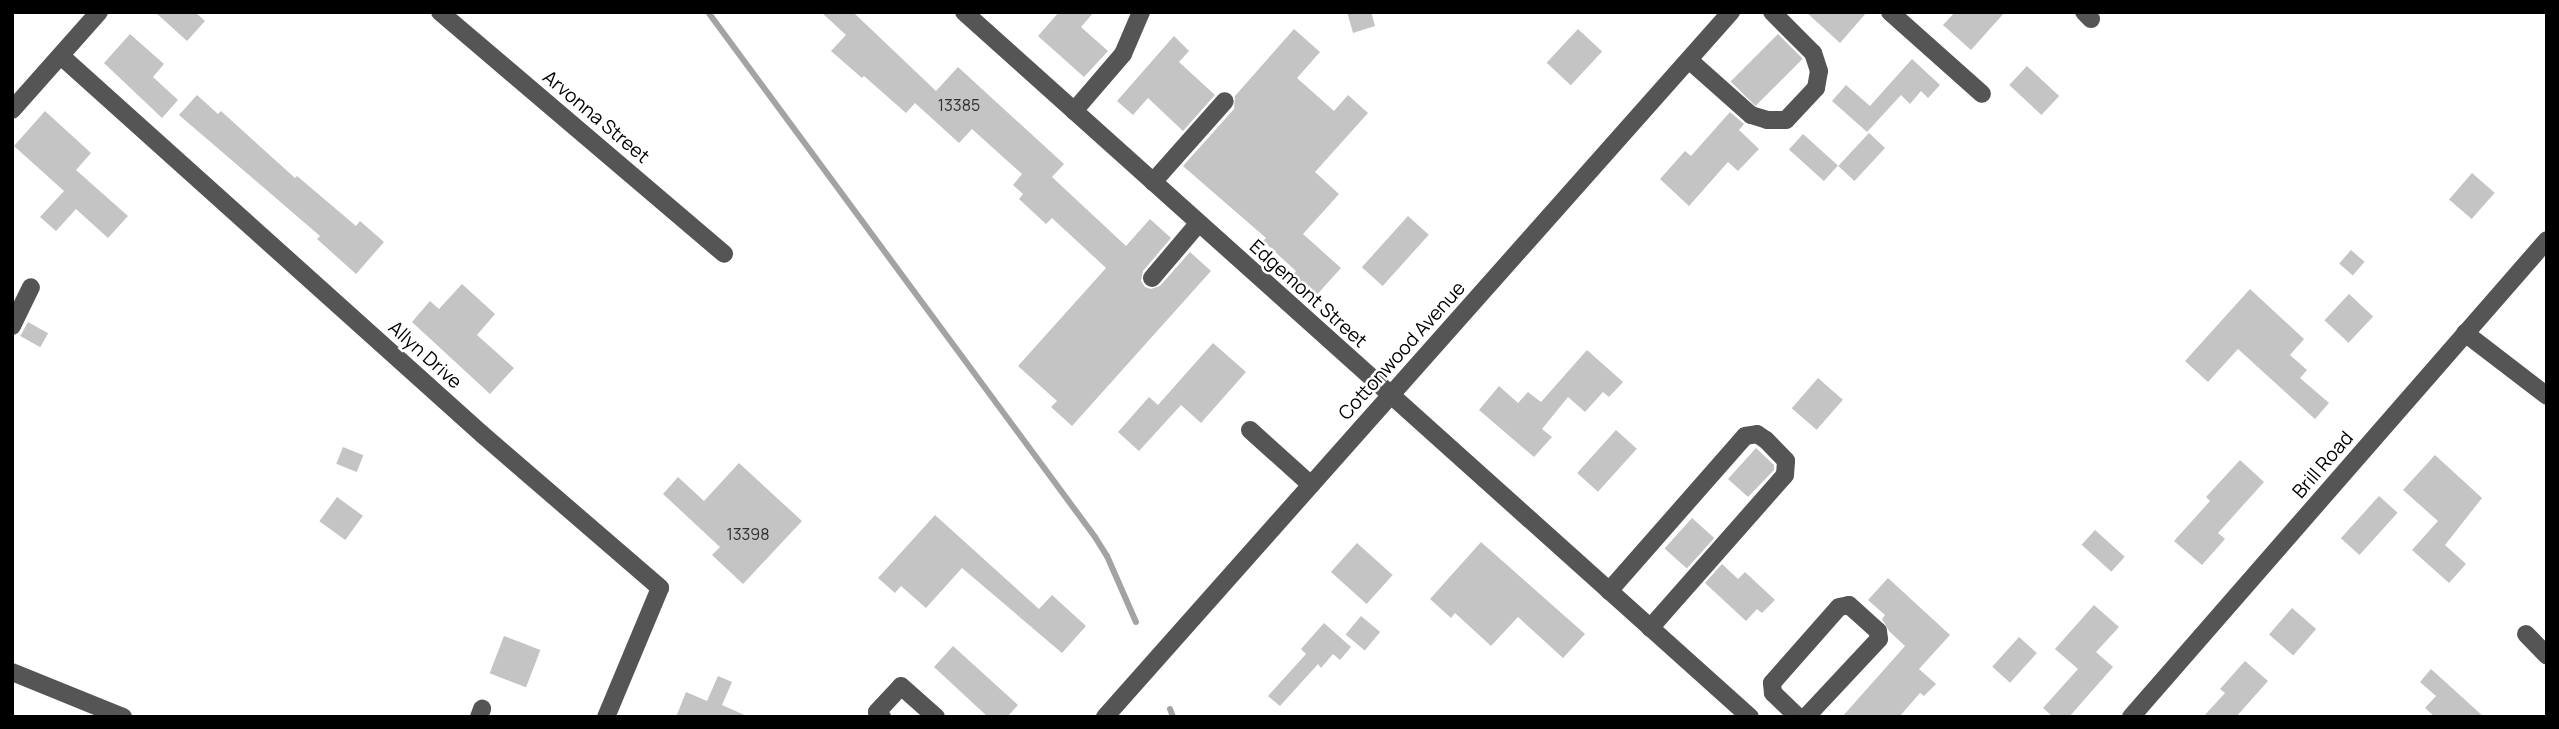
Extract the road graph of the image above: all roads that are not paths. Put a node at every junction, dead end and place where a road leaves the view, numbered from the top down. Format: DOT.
graph roads {
  1 [pos="99,12"];
  2 [pos="440,12"];
  3 [pos="964,12"];
  4 [pos="1141,12"];
  5 [pos="1731,12"];
  6 [pos="1772,12"];
  7 [pos="1890,12"];
  8 [pos="61,56"];
  9 [pos="1689,60"];
  10 [pos="1982,94"];
  11 [pos="1225,101"];
  12 [pos="12,110"];
  13 [pos="1073,111"];
  14 [pos="1153,182"];
  15 [pos="1198,224"];
  16 [pos="2547,240"];
  17 [pos="724,254"];
  18 [pos="1152,278"];
  19 [pos="31,287"];
  20 [pos="12,326"];
  21 [pos="2465,333"];
  22 [pos="2547,396"];
  23 [pos="1390,397"];
  24 [pos="1250,430"];
  25 [pos="1311,485"];
  26 [pos="1609,591"];
  27 [pos="1650,628"];
  28 [pos="2526,634"];
  29 [pos="2547,656"];
  30 [pos="12,672"];
  31 [pos="123,717"];
  32 [pos="606,717"];
  33 [pos="882,717"];
  34 [pos="936,717"];
  35 [pos="1105,717"];
  36 [pos="1750,717"];
  37 [pos="1798,717"];
  38 [pos="1806,717"];
  39 [pos="2131,717"];
  1 -- 8 [label="street"];
  2 -- 17 [label="street, Arvonna Street"];
  3 -- 13 [label="street, Edgemont Street"];
  4 -- 13 [label="street"];
  5 -- 9 [label="street, Cottonwood Avenue"];
  6 -- 9 [label="street"];
  7 -- 10 [label="street"];
  8 -- 12 [label="street"];
  8 -- 32 [label="street, Allyn Drive"];
  9 -- 23 [label="street, Cottonwood Avenue"];
  11 -- 14 [label="street"];
  13 -- 14 [label="street, Edgemont Street"];
  14 -- 15 [label="street, Edgemont Street"];
  15 -- 18 [label="street"];
  15 -- 23 [label="street, Edgemont Street"];
  16 -- 21 [label="street, Brill Road"];
  19 -- 20 [label="street"];
  21 -- 22 [label="street"];
  21 -- 39 [label="street, Brill Road"];
  23 -- 25 [label="street, Cottonwood Avenue"];
  23 -- 26 [label="street, Edgemont Street"];
  24 -- 25 [label="street"];
  25 -- 35 [label="street, Cottonwood Avenue"];
  26 -- 27 [label="street, Edgemont Street"];
  26 -- 27 [label="street"];
  27 -- 36 [label="street, Edgemont Street"];
  28 -- 29 [label="street"];
  30 -- 31 [label="street"];
  33 -- 34 [label="street"];
  37 -- 38 [label="street"];
}
